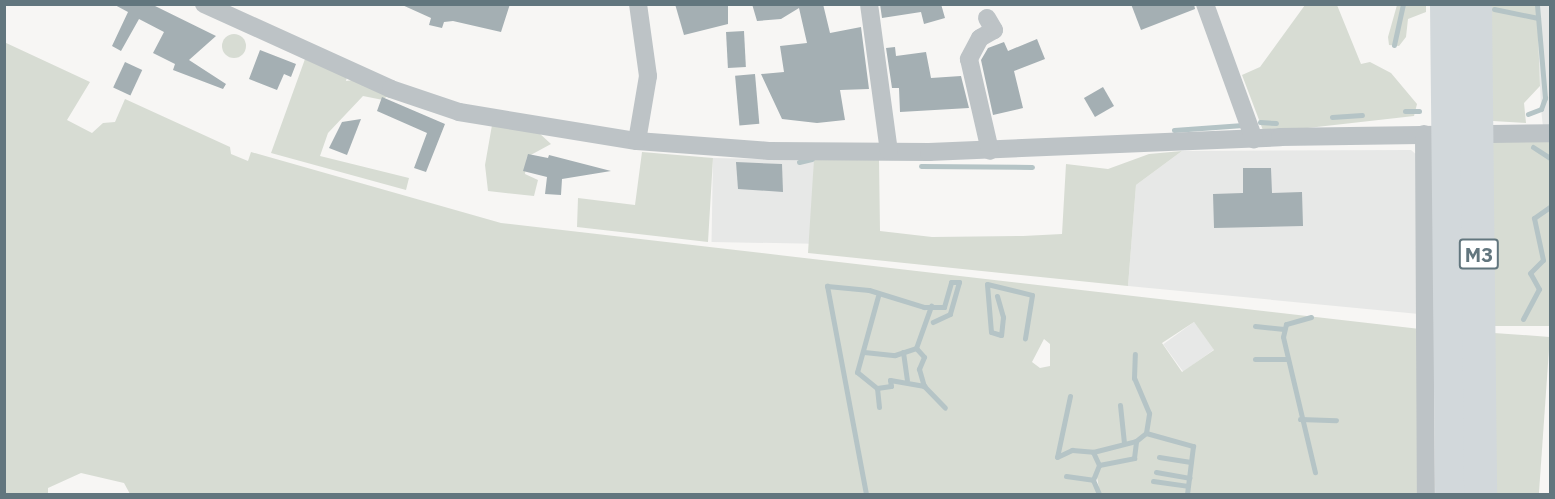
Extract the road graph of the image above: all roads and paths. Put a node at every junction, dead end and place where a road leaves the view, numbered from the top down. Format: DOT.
graph roads {
  1 [pos="204,4"];
  2 [pos="638,4"];
  3 [pos="869,4"];
  4 [pos="1205,4"];
  5 [pos="1461,10"];
  6 [pos="987,18"];
  7 [pos="1551,133"];
  8 [pos="1424,134"];
  9 [pos="1254,139"];
  10 [pos="637,141"];
  11 [pos="889,151"];
  12 [pos="990,151"];
  13 [pos="1426,495"];
  14 [pos="1451,495"];
  15 [pos="1480,495"];
  1 -- 10 [label="street"];
  2 -- 10 [label="street"];
  3 -- 11 [label="street"];
  4 -- 9 [label="street"];
  5 -- 14 [label="highway, M3"];
  5 -- 15 [label="highway, M3"];
  6 -- 12 [label="street"];
  7 -- 8 [label="street"];
  8 -- 9 [label="street"];
  8 -- 13 [label="street"];
  9 -- 12 [label="street"];
  10 -- 11 [label="street"];
  11 -- 12 [label="street"];
}
